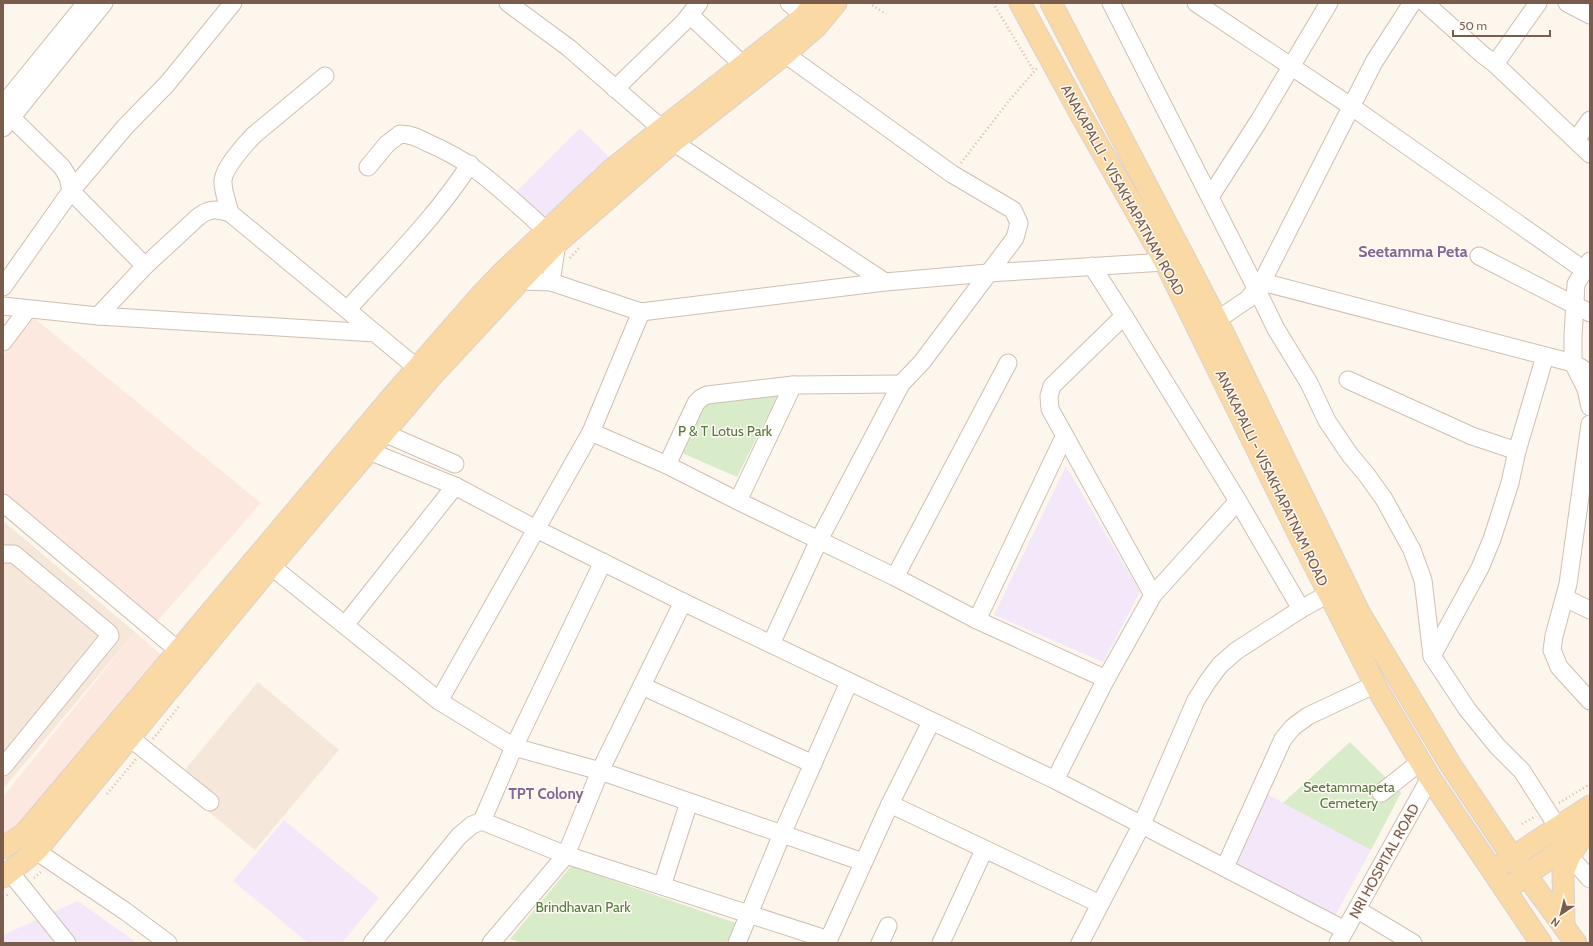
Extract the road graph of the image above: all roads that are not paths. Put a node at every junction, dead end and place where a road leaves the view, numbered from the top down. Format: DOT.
graph roads {
  1 [pos="86,3"];
  2 [pos="104,3"];
  3 [pos="234,3"];
  4 [pos="508,3"];
  5 [pos="836,3"];
  6 [pos="1020,3"];
  7 [pos="1051,3"];
  8 [pos="1111,3"];
  9 [pos="1196,3"];
  10 [pos="1329,3"];
  11 [pos="1412,3"];
  12 [pos="1538,3"];
  13 [pos="1567,3"];
  14 [pos="1431,5"];
  15 [pos="694,9"];
  16 [pos="806,12"];
  17 [pos="1590,15"];
  18 [pos="785,54"];
  19 [pos="1495,64"];
  20 [pos="743,65"];
  21 [pos="1290,67"];
  22 [pos="325,76"];
  23 [pos="615,89"];
  24 [pos="1352,108"];
  25 [pos="6,117"];
  26 [pos="1590,120"];
  27 [pos="667,135"];
  28 [pos="1576,140"];
  29 [pos="1590,154"];
  30 [pos="470,164"];
  31 [pos="368,167"];
  32 [pos="71,191"];
  33 [pos="1210,197"];
  34 [pos="230,213"];
  35 [pos="552,237"];
  36 [pos="1479,256"];
  37 [pos="1165,262"];
  38 [pos="1587,265"];
  39 [pos="145,266"];
  40 [pos="1092,266"];
  41 [pos="988,273"];
  42 [pos="520,281"];
  43 [pos="551,282"];
  44 [pos="885,282"];
  45 [pos="1259,285"];
  46 [pos="3,288"];
  47 [pos="1574,305"];
  48 [pos="3,306"];
  49 [pos="28,309"];
  50 [pos="348,309"];
  51 [pos="640,312"];
  52 [pos="1590,313"];
  53 [pos="98,316"];
  54 [pos="1124,316"];
  55 [pos="1217,320"];
  56 [pos="375,333"];
  57 [pos="3,342"];
  58 [pos="1545,356"];
  59 [pos="1008,363"];
  60 [pos="1573,363"];
  61 [pos="417,368"];
  62 [pos="1590,373"];
  63 [pos="1348,380"];
  64 [pos="901,384"];
  65 [pos="793,385"];
  66 [pos="1590,407"];
  67 [pos="1590,424"];
  68 [pos="591,432"];
  69 [pos="384,433"];
  70 [pos="1064,437"];
  71 [pos="362,446"];
  72 [pos="1517,451"];
  73 [pos="455,464"];
  74 [pos="667,465"];
  75 [pos="455,486"];
  76 [pos="738,501"];
  77 [pos="1238,501"];
  78 [pos="3,503"];
  79 [pos="536,529"];
  80 [pos="819,540"];
  81 [pos="3,554"];
  82 [pos="265,560"];
  83 [pos="603,562"];
  84 [pos="896,577"];
  85 [pos="1330,593"];
  86 [pos="1153,595"];
  87 [pos="1565,598"];
  88 [pos="683,602"];
  89 [pos="1301,609"];
  90 [pos="1590,610"];
  91 [pos="977,620"];
  92 [pos="345,625"];
  93 [pos="771,644"];
  94 [pos="178,652"];
  95 [pos="1432,656"];
  96 [pos="1106,679"];
  97 [pos="849,682"];
  98 [pos="1376,684"];
  99 [pos="642,686"];
  100 [pos="439,701"];
  101 [pos="1590,701"];
  102 [pos="931,722"];
  103 [pos="129,737"];
  104 [pos="514,747"];
  105 [pos="813,764"];
  106 [pos="3,767"];
  107 [pos="1425,770"];
  108 [pos="600,771"];
  109 [pos="1055,780"];
  110 [pos="1381,793"];
  111 [pos="210,802"];
  112 [pos="689,802"];
  113 [pos="890,804"];
  114 [pos="1590,806"];
  115 [pos="482,821"];
  116 [pos="1142,824"];
  117 [pos="1557,826"];
  118 [pos="1589,828"];
  119 [pos="782,834"];
  120 [pos="3,848"];
  121 [pos="984,850"];
  122 [pos="36,851"];
  123 [pos="1566,852"];
  124 [pos="566,855"];
  125 [pos="1513,856"];
  126 [pos="863,862"];
  127 [pos="1225,867"];
  128 [pos="1492,870"];
  129 [pos="7,874"];
  130 [pos="1527,876"];
  131 [pos="1590,879"];
  132 [pos="662,886"];
  133 [pos="1504,890"];
  134 [pos="1100,904"];
  135 [pos="1358,910"];
  136 [pos="750,915"];
  137 [pos="888,926"];
  138 [pos="1570,935"];
  139 [pos="1342,936"];
  140 [pos="828,941"];
  141 [pos="494,942"];
  142 [pos="67,943"];
  143 [pos="168,943"];
  144 [pos="372,943"];
  145 [pos="737,943"];
  146 [pos="880,943"];
  147 [pos="941,943"];
  148 [pos="1080,943"];
  149 [pos="1413,943"];
  150 [pos="1541,943"];
  1 -- 25 [label="street"];
  2 -- 25 [label="street"];
  3 -- 32 [label="street"];
  4 -- 23 [label="street"];
  5 -- 16 [label="main road"];
  6 -- 37 [label="main road, ANAKAPALLI - VISAKHAPATNAM ROAD"];
  7 -- 55 [label="main road, ANAKAPALLI - VISAKHAPATNAM ROAD"];
  8 -- 33 [label="street"];
  9 -- 21 [label="street"];
  10 -- 21 [label="street"];
  11 -- 24 [label="street"];
  12 -- 19 [label="street"];
  13 -- 17 [label="street"];
  14 -- 19 [label="street"];
  15 -- 20 [label="street"];
  15 -- 23 [label="street"];
  16 -- 18 [label="main road"];
  16 -- 20 [label="main road"];
  18 -- 27 [label="main road"];
  18 -- 41 [label="street"];
  19 -- 28 [label="street"];
  20 -- 27 [label="main road"];
  21 -- 24 [label="street"];
  21 -- 33 [label="street"];
  22 -- 34 [label="street"];
  23 -- 27 [label="street"];
  24 -- 38 [label="street"];
  24 -- 45 [label="street"];
  25 -- 32 [label="street"];
  26 -- 28 [label="street"];
  27 -- 35 [label="main road"];
  27 -- 44 [label="street"];
  28 -- 29 [label="street"];
  30 -- 31 [label="street"];
  30 -- 35 [label="street"];
  30 -- 50 [label="street"];
  32 -- 39 [label="street"];
  32 -- 46 [label="street"];
  33 -- 45 [label="street"];
  34 -- 39 [label="street"];
  34 -- 50 [label="street"];
  35 -- 42 [label="main road"];
  35 -- 43 [label="street"];
  35 -- 61 [label="main road"];
  36 -- 47 [label="street"];
  37 -- 40 [label="street"];
  37 -- 85 [label="main road, ANAKAPALLI - VISAKHAPATNAM ROAD"];
  38 -- 47 [label="street"];
  39 -- 53 [label="street"];
  40 -- 41 [label="street"];
  40 -- 54 [label="street"];
  41 -- 44 [label="street"];
  41 -- 64 [label="street"];
  42 -- 43 [label="street"];
  42 -- 69 [label="main road"];
  43 -- 51 [label="street"];
  44 -- 51 [label="street"];
  45 -- 55 [label="street"];
  45 -- 58 [label="street"];
  45 -- 95 [label="street"];
  47 -- 52 [label="street"];
  47 -- 60 [label="street"];
  48 -- 49 [label="street"];
  49 -- 53 [label="street"];
  49 -- 57 [label="street"];
  50 -- 56 [label="street"];
  51 -- 68 [label="street"];
  53 -- 56 [label="street"];
  54 -- 70 [label="street"];
  54 -- 77 [label="street"];
  55 -- 125 [label="main road, ANAKAPALLI - VISAKHAPATNAM ROAD"];
  56 -- 61 [label="street"];
  58 -- 60 [label="street"];
  58 -- 72 [label="street"];
  59 -- 84 [label="street"];
  60 -- 62 [label="street"];
  60 -- 66 [label="street"];
  61 -- 71 [label="main road"];
  63 -- 72 [label="street"];
  64 -- 65 [label="street"];
  64 -- 80 [label="street"];
  65 -- 74 [label="street"];
  65 -- 76 [label="street"];
  67 -- 87 [label="street"];
  68 -- 74 [label="street"];
  68 -- 79 [label="street"];
  69 -- 71 [label="main road"];
  69 -- 73 [label="street"];
  70 -- 86 [label="street"];
  70 -- 91 [label="street"];
  71 -- 75 [label="street"];
  71 -- 82 [label="main road"];
  72 -- 95 [label="street"];
  74 -- 76 [label="street"];
  75 -- 79 [label="street"];
  75 -- 92 [label="street"];
  76 -- 80 [label="street"];
  77 -- 86 [label="street"];
  77 -- 89 [label="street"];
  78 -- 94 [label="street"];
  79 -- 83 [label="street"];
  79 -- 100 [label="street"];
  80 -- 84 [label="street"];
  80 -- 93 [label="street"];
  81 -- 106 [label="street"];
  82 -- 92 [label="street"];
  82 -- 94 [label="main road"];
  82 -- 103 [label="main road"];
  83 -- 88 [label="street"];
  83 -- 104 [label="street"];
  84 -- 91 [label="street"];
  85 -- 89 [label="street"];
  85 -- 98 [label="main road, ANAKAPALLI - VISAKHAPATNAM ROAD"];
  86 -- 96 [label="street"];
  87 -- 90 [label="street"];
  87 -- 101 [label="street"];
  88 -- 93 [label="street"];
  88 -- 99 [label="street"];
  89 -- 116 [label="street"];
  91 -- 96 [label="street"];
  92 -- 100 [label="street"];
  93 -- 97 [label="street"];
  94 -- 120 [label="main road"];
  95 -- 117 [label="street"];
  96 -- 109 [label="street"];
  97 -- 102 [label="street"];
  97 -- 105 [label="street"];
  98 -- 107 [label="main road, ANAKAPALLI - VISAKHAPATNAM ROAD"];
  98 -- 127 [label="street"];
  99 -- 105 [label="street"];
  99 -- 108 [label="street"];
  100 -- 104 [label="street"];
  102 -- 109 [label="street"];
  102 -- 113 [label="street"];
  103 -- 111 [label="street"];
  103 -- 122 [label="main road"];
  104 -- 108 [label="street"];
  104 -- 115 [label="street"];
  105 -- 119 [label="street"];
  107 -- 110 [label="street"];
  107 -- 128 [label="main road, ANAKAPALLI - VISAKHAPATNAM ROAD"];
  107 -- 135 [label="street, NRI HOSPITAL ROAD"];
  108 -- 112 [label="street"];
  108 -- 124 [label="street"];
  109 -- 116 [label="street"];
  112 -- 119 [label="street"];
  112 -- 132 [label="street"];
  113 -- 121 [label="street"];
  113 -- 126 [label="street"];
  114 -- 117 [label="main road"];
  115 -- 124 [label="street"];
  115 -- 144 [label="street"];
  116 -- 127 [label="street"];
  116 -- 134 [label="street"];
  117 -- 125 [label="main road"];
  118 -- 123 [label="main road"];
  119 -- 126 [label="street"];
  119 -- 136 [label="street"];
  121 -- 134 [label="street"];
  121 -- 147 [label="street"];
  122 -- 129 [label="main road"];
  122 -- 143 [label="street"];
  123 -- 130 [label="main road"];
  123 -- 131 [label="street"];
  123 -- 138 [label="main road"];
  124 -- 132 [label="street"];
  124 -- 141 [label="street"];
  125 -- 128 [label="main road"];
  125 -- 130 [label="main road, ANAKAPALLI - VISAKHAPATNAM ROAD"];
  126 -- 140 [label="street"];
  127 -- 139 [label="street"];
  128 -- 133 [label="main road, ANAKAPALLI - VISAKHAPATNAM ROAD"];
  129 -- 142 [label="street"];
  130 -- 133 [label="main road"];
  130 -- 138 [label="main road, ANAKAPALLI - VISAKHAPATNAM ROAD"];
  132 -- 136 [label="street"];
  133 -- 150 [label="main road, ANAKAPALLI - VISAKHAPATNAM ROAD"];
  134 -- 148 [label="street"];
  135 -- 139 [label="street, NRI HOSPITAL ROAD"];
  135 -- 149 [label="street"];
  136 -- 140 [label="street"];
  136 -- 145 [label="street"];
  137 -- 146 [label="street"];
}
